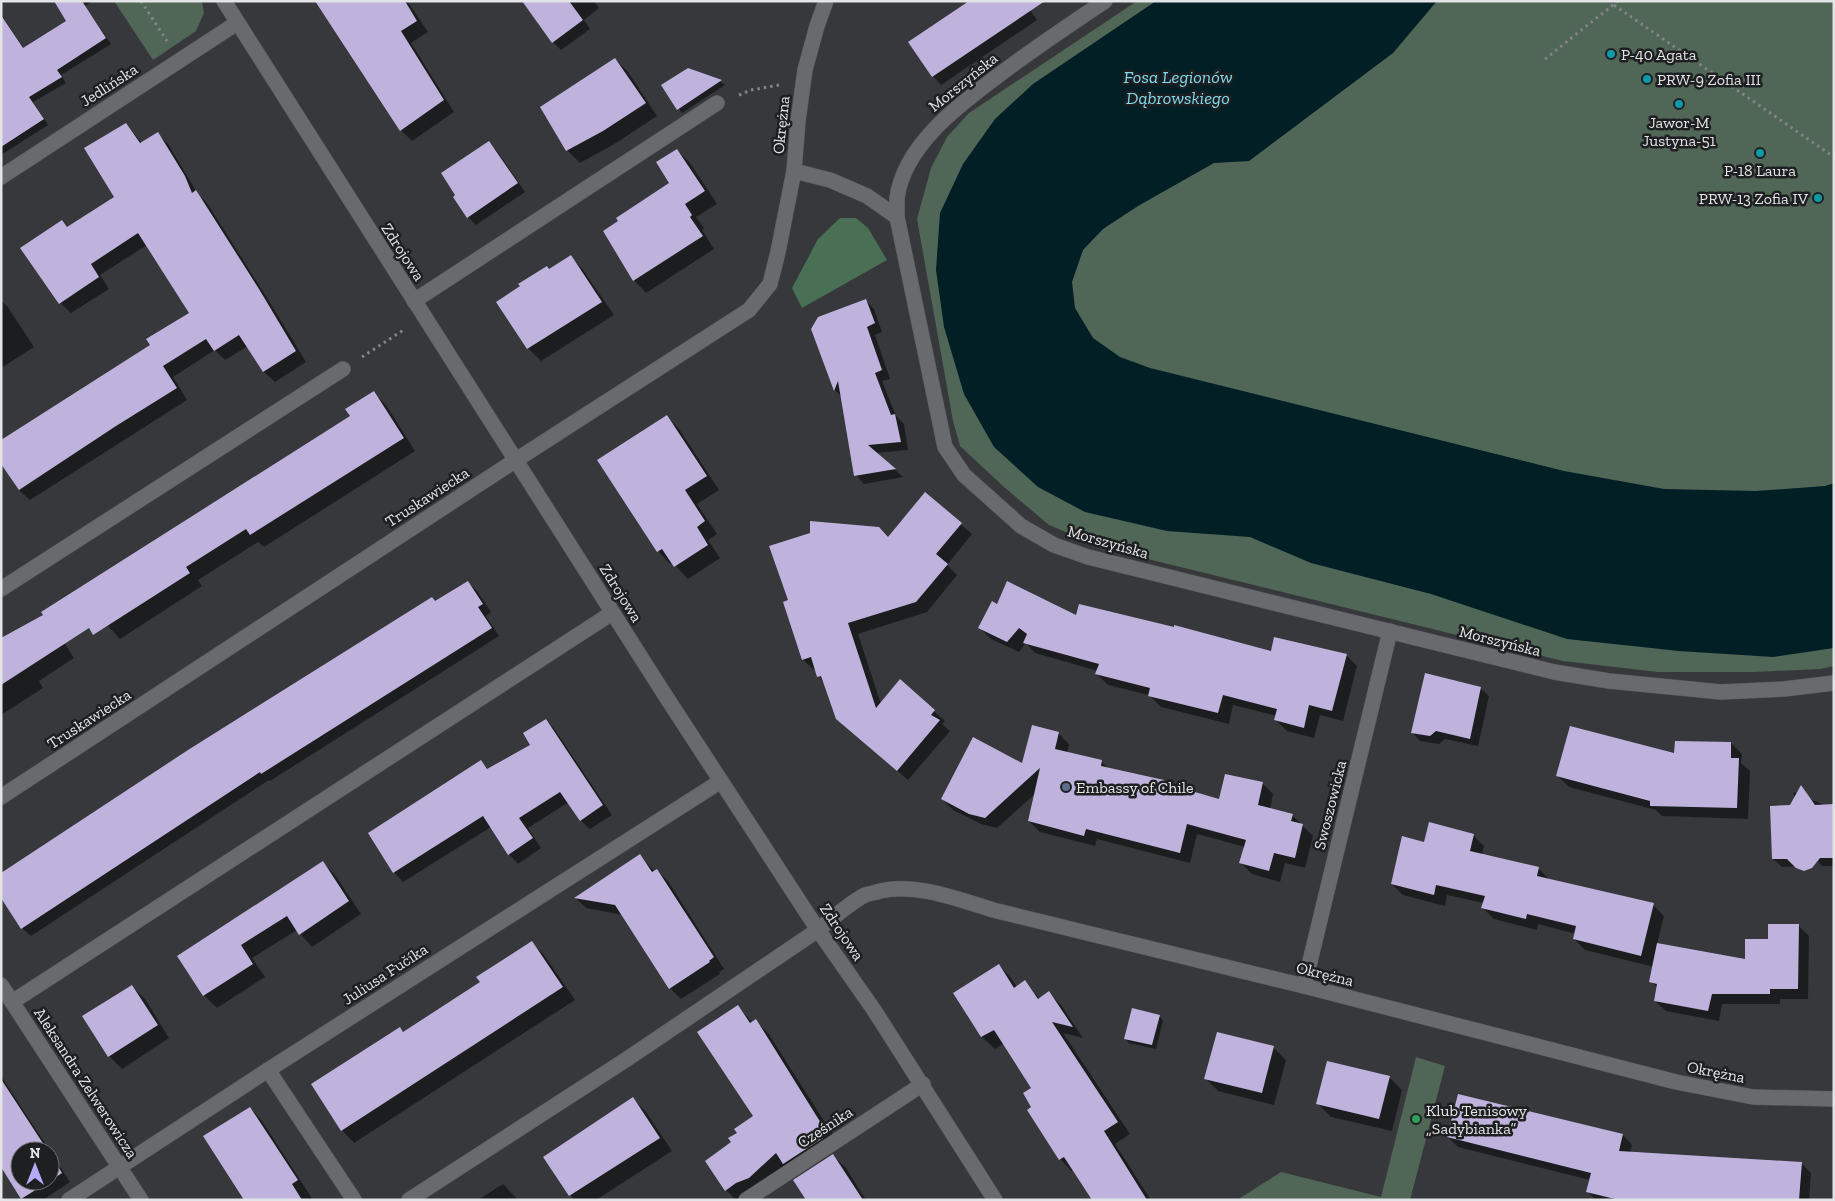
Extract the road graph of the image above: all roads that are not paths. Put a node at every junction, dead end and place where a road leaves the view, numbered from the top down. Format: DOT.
graph roads {
  1 [pos="224,1"];
  2 [pos="826,1"];
  3 [pos="1105,1"];
  4 [pos="237,23"];
  5 [pos="717,103"];
  6 [pos="794,171"];
  7 [pos="1,177"];
  8 [pos="897,217"];
  9 [pos="414,301"];
  10 [pos="343,369"];
  11 [pos="516,460"];
  12 [pos="1,589"];
  13 [pos="612,613"];
  14 [pos="1390,631"];
  15 [pos="1834,683"];
  16 [pos="721,781"];
  17 [pos="1,797"];
  18 [pos="818,930"];
  19 [pos="1,985"];
  20 [pos="1304,986"];
  21 [pos="12,1002"];
  22 [pos="268,1070"];
  23 [pos="923,1084"];
  24 [pos="1834,1099"];
  25 [pos="120,1167"];
  26 [pos="69,1200"];
  27 [pos="141,1200"];
  28 [pos="354,1200"];
  29 [pos="409,1200"];
  30 [pos="746,1200"];
  31 [pos="995,1200"];
  1 -- 4 [label="street, Zdrojowa"];
  2 -- 6 [label="street, Okrężna"];
  3 -- 8 [label="street, Morszyńska"];
  4 -- 7 [label="street, Jedlińska"];
  4 -- 9 [label="street, Zdrojowa"];
  5 -- 9 [label="street"];
  6 -- 8 [label="street, Okrężna"];
  6 -- 11 [label="street, Truskawiecka"];
  8 -- 14 [label="street, Morszyńska"];
  9 -- 11 [label="street, Zdrojowa"];
  10 -- 12 [label="street"];
  11 -- 13 [label="street, Zdrojowa"];
  11 -- 17 [label="street, Truskawiecka"];
  13 -- 16 [label="street, Zdrojowa"];
  13 -- 21 [label="street"];
  14 -- 15 [label="street, Morszyńska"];
  14 -- 20 [label="street, Swoszowicka"];
  16 -- 18 [label="street, Zdrojowa"];
  16 -- 22 [label="street, Juliusa Fučíka"];
  18 -- 20 [label="street, Okrężna"];
  18 -- 23 [label="street, Zdrojowa"];
  18 -- 29 [label="street, Okrężna"];
  19 -- 21 [label="street, Aleksandra Zelwerowicza"];
  20 -- 24 [label="street, Okrężna"];
  21 -- 25 [label="street, Aleksandra Zelwerowicza"];
  22 -- 25 [label="street, Juliusa Fučíka"];
  22 -- 28 [label="street"];
  23 -- 30 [label="street, Cześnika"];
  23 -- 31 [label="street, Zdrojowa"];
  25 -- 26 [label="street, Juliusa Fučíka"];
  25 -- 27 [label="street, Aleksandra Zelwerowicza"];
}
